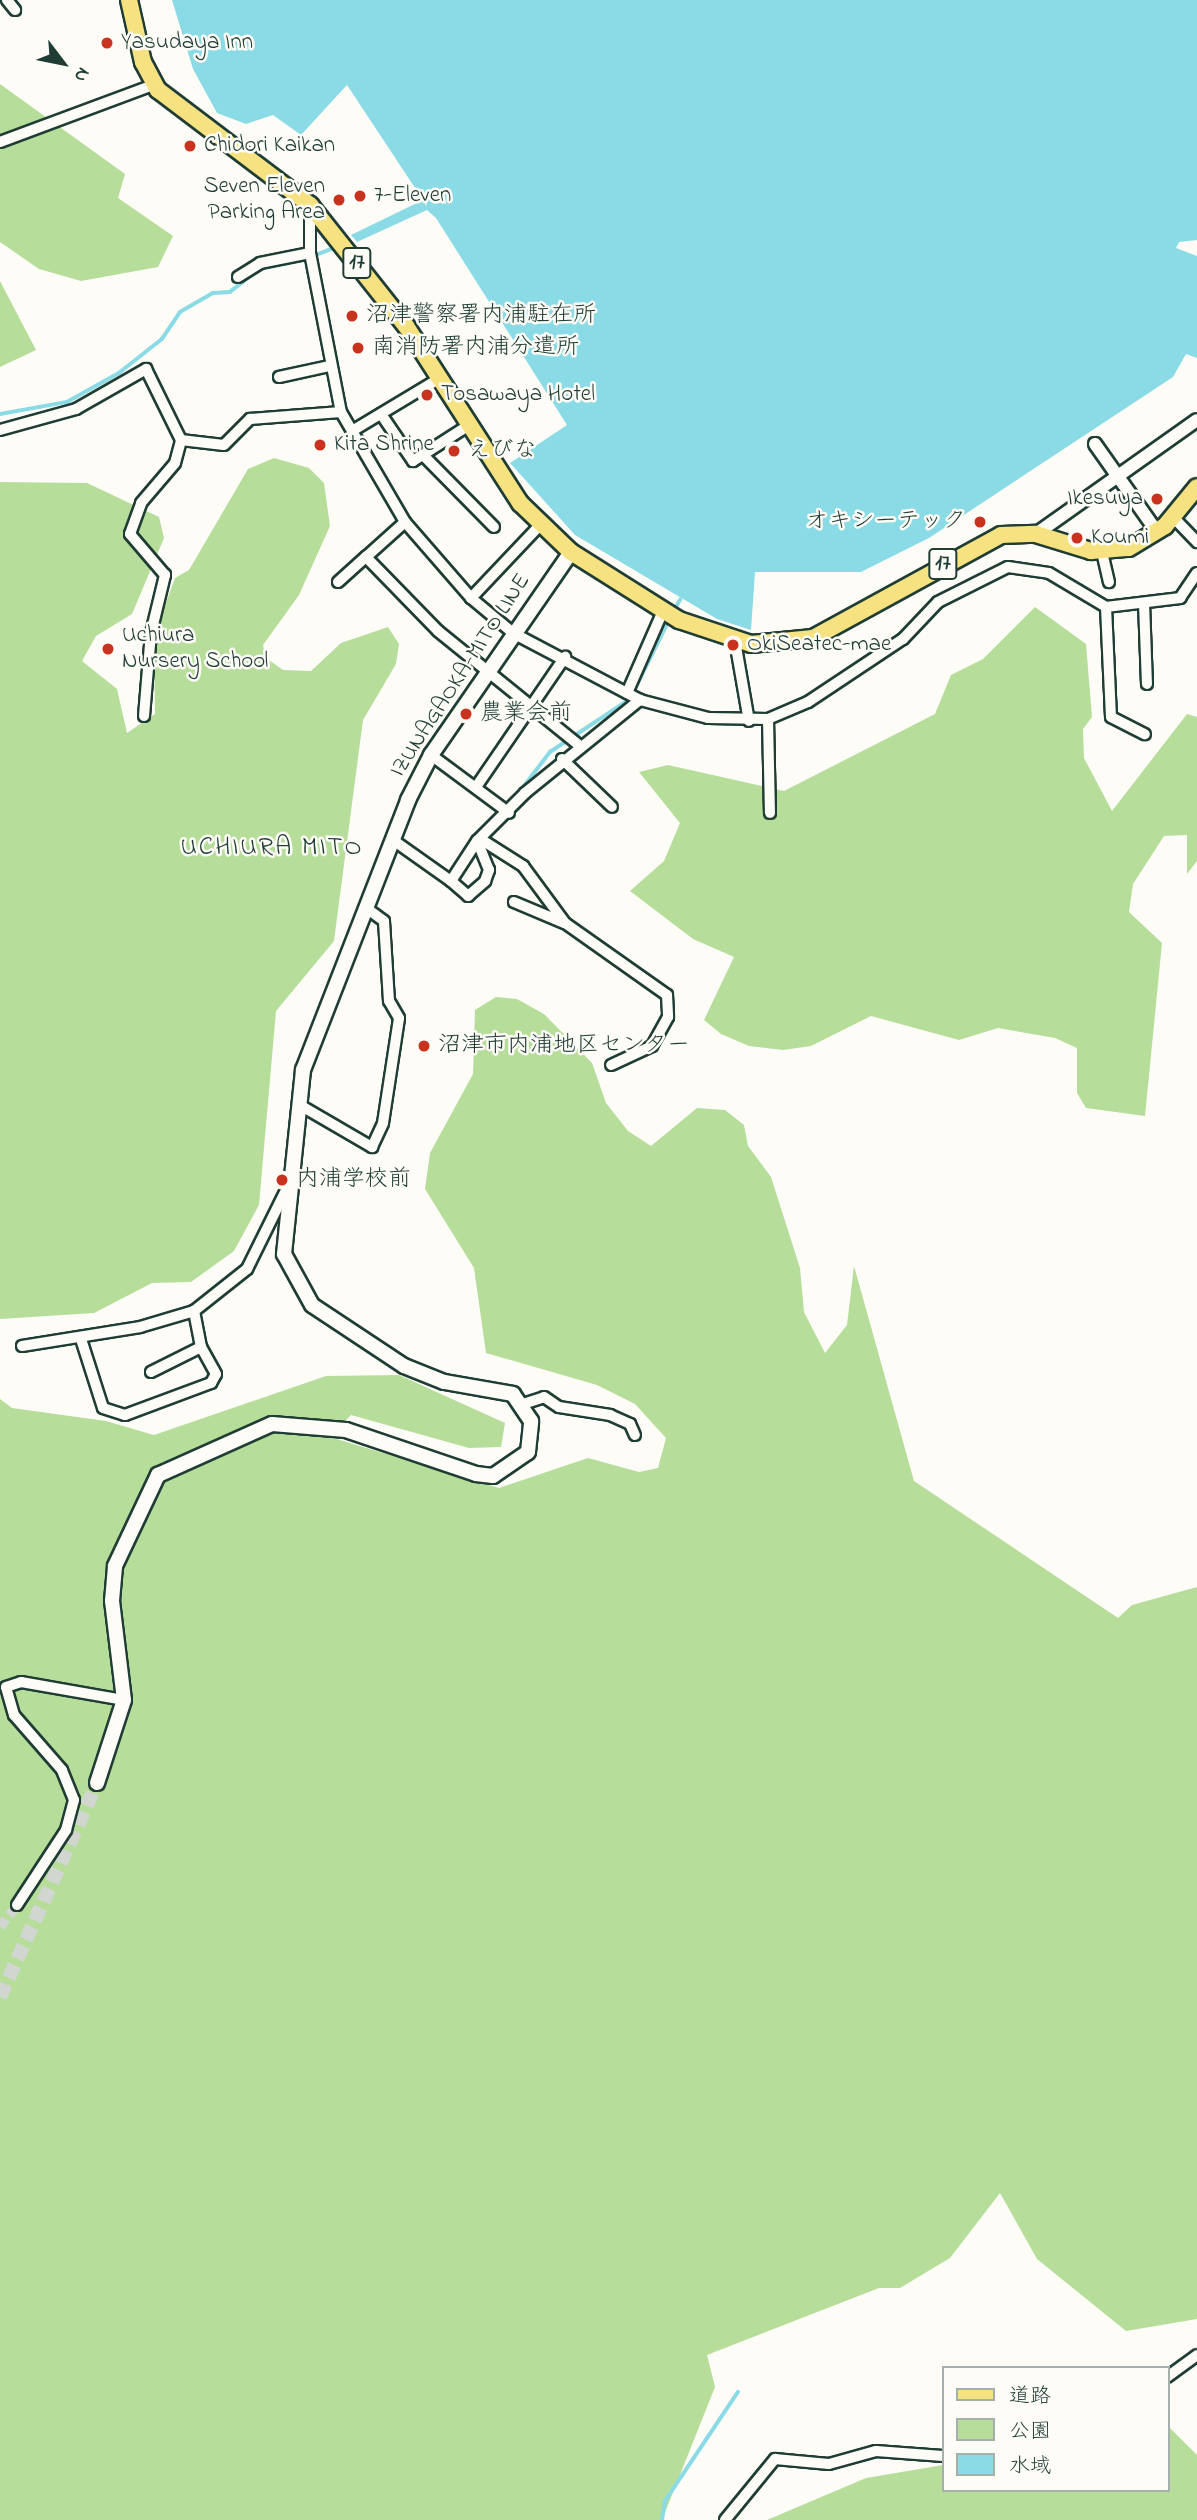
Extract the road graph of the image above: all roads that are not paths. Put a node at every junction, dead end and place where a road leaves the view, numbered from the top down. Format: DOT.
graph roads {
  1 [pos="7,0"];
  2 [pos="129,0"];
  3 [pos="15,10"];
  4 [pos="153,85"];
  5 [pos="0,142"];
  6 [pos="310,205"];
  7 [pos="310,253"];
  8 [pos="238,277"];
  9 [pos="328,366"];
  10 [pos="279,377"];
  11 [pos="437,380"];
  12 [pos="341,412"];
  13 [pos="381,414"];
  14 [pos="1197,420"];
  15 [pos="466,427"];
  16 [pos="0,430"];
  17 [pos="352,431"];
  18 [pos="181,440"];
  19 [pos="1095,444"];
  20 [pos="423,455"];
  21 [pos="1116,475"];
  22 [pos="1197,487"];
  23 [pos="1173,517"];
  24 [pos="405,522"];
  25 [pos="540,525"];
  26 [pos="494,527"];
  27 [pos="1157,533"];
  28 [pos="1036,534"];
  29 [pos="1197,542"];
  30 [pos="571,552"];
  31 [pos="1102,552"];
  32 [pos="366,557"];
  33 [pos="1197,573"];
  34 [pos="338,582"];
  35 [pos="1109,582"];
  36 [pos="471,598"];
  37 [pos="1144,603"];
  38 [pos="1105,607"];
  39 [pos="663,611"];
  40 [pos="513,633"];
  41 [pos="735,641"];
  42 [pos="565,657"];
  43 [pos="487,672"];
  44 [pos="1147,684"];
  45 [pos="627,693"];
  46 [pos="640,700"];
  47 [pos="534,705"];
  48 [pos="144,716"];
  49 [pos="768,719"];
  50 [pos="749,721"];
  51 [pos="1144,734"];
  52 [pos="579,745"];
  53 [pos="431,755"];
  54 [pos="562,759"];
  55 [pos="476,787"];
  56 [pos="612,807"];
  57 [pos="509,813"];
  58 [pos="770,813"];
  59 [pos="480,840"];
  60 [pos="393,841"];
  61 [pos="451,881"];
  62 [pos="514,902"];
  63 [pos="366,908"];
  64 [pos="565,923"];
  65 [pos="611,1065"];
  66 [pos="298,1104"];
  67 [pos="288,1186"];
  68 [pos="194,1311"];
  69 [pos="81,1339"];
  70 [pos="22,1346"];
  71 [pos="201,1347"];
  72 [pos="151,1372"];
  73 [pos="523,1405"];
  74 [pos="635,1435"];
  75 [pos="124,1700"];
  76 [pos="97,1783"];
  77 [pos="17,1905"];
  78 [pos="1197,2355"];
  79 [pos="1169,2376"];
  80 [pos="942,2456"];
  81 [pos="725,2520"];
  1 -- 3 [label="street"];
  2 -- 4 [label="main road"];
  4 -- 5 [label="street"];
  4 -- 6 [label="main road, 17"];
  6 -- 7 [label="street"];
  6 -- 11 [label="main road, 17"];
  7 -- 8 [label="street"];
  7 -- 9 [label="street"];
  9 -- 10 [label="street"];
  9 -- 12 [label="street"];
  11 -- 13 [label="street"];
  11 -- 15 [label="main road, 17"];
  12 -- 17 [label="street"];
  12 -- 18 [label="street"];
  13 -- 17 [label="street"];
  13 -- 20 [label="street"];
  14 -- 21 [label="street"];
  15 -- 20 [label="street"];
  15 -- 25 [label="main road, 17"];
  16 -- 18 [label="street"];
  17 -- 24 [label="street"];
  18 -- 48 [label="street"];
  19 -- 21 [label="street"];
  20 -- 26 [label="street"];
  21 -- 27 [label="street"];
  21 -- 28 [label="street"];
  22 -- 23 [label="main road"];
  23 -- 27 [label="main road"];
  23 -- 29 [label="street"];
  24 -- 32 [label="street"];
  24 -- 36 [label="street"];
  25 -- 30 [label="main road, 17"];
  25 -- 36 [label="street"];
  27 -- 31 [label="main road"];
  28 -- 31 [label="main road, 17"];
  28 -- 41 [label="main road, 17"];
  30 -- 39 [label="main road, 17"];
  30 -- 40 [label="main road, IZUNAGAOKA-MITO LINE"];
  31 -- 35 [label="street"];
  32 -- 34 [label="street"];
  32 -- 43 [label="street"];
  33 -- 37 [label="street"];
  36 -- 40 [label="street"];
  37 -- 38 [label="street"];
  37 -- 44 [label="street"];
  38 -- 49 [label="street"];
  38 -- 51 [label="street"];
  39 -- 41 [label="main road, 17"];
  39 -- 45 [label="street"];
  40 -- 42 [label="street"];
  40 -- 43 [label="main road, IZUNAGAOKA-MITO LINE"];
  41 -- 50 [label="street"];
  42 -- 45 [label="street"];
  42 -- 47 [label="street"];
  43 -- 47 [label="street"];
  43 -- 53 [label="main road, IZUNAGAOKA-MITO LINE"];
  45 -- 46 [label="street"];
  46 -- 50 [label="street"];
  46 -- 52 [label="street"];
  47 -- 52 [label="street"];
  47 -- 55 [label="street"];
  49 -- 50 [label="street"];
  49 -- 58 [label="street"];
  52 -- 54 [label="street"];
  53 -- 55 [label="street"];
  53 -- 60 [label="main road, IZUNAGAOKA-MITO LINE"];
  54 -- 56 [label="street"];
  54 -- 57 [label="street"];
  55 -- 57 [label="street"];
  57 -- 59 [label="street"];
  59 -- 61 [label="street"];
  59 -- 61 [label="street"];
  59 -- 64 [label="street"];
  60 -- 61 [label="street"];
  60 -- 63 [label="main road, IZUNAGAOKA-MITO LINE"];
  62 -- 64 [label="street"];
  63 -- 66 [label="main road, IZUNAGAOKA-MITO LINE"];
  63 -- 66 [label="street"];
  64 -- 65 [label="street"];
  66 -- 67 [label="main road, IZUNAGAOKA-MITO LINE"];
  67 -- 68 [label="street"];
  67 -- 73 [label="main road, IZUNAGAOKA-MITO LINE"];
  68 -- 69 [label="street"];
  68 -- 71 [label="street"];
  69 -- 70 [label="street"];
  69 -- 71 [label="street"];
  71 -- 72 [label="street"];
  73 -- 74 [label="street"];
  73 -- 75 [label="main road"];
  75 -- 76 [label="main road"];
  75 -- 77 [label="street"];
  78 -- 79 [label="street"];
  80 -- 81 [label="street"];
}
